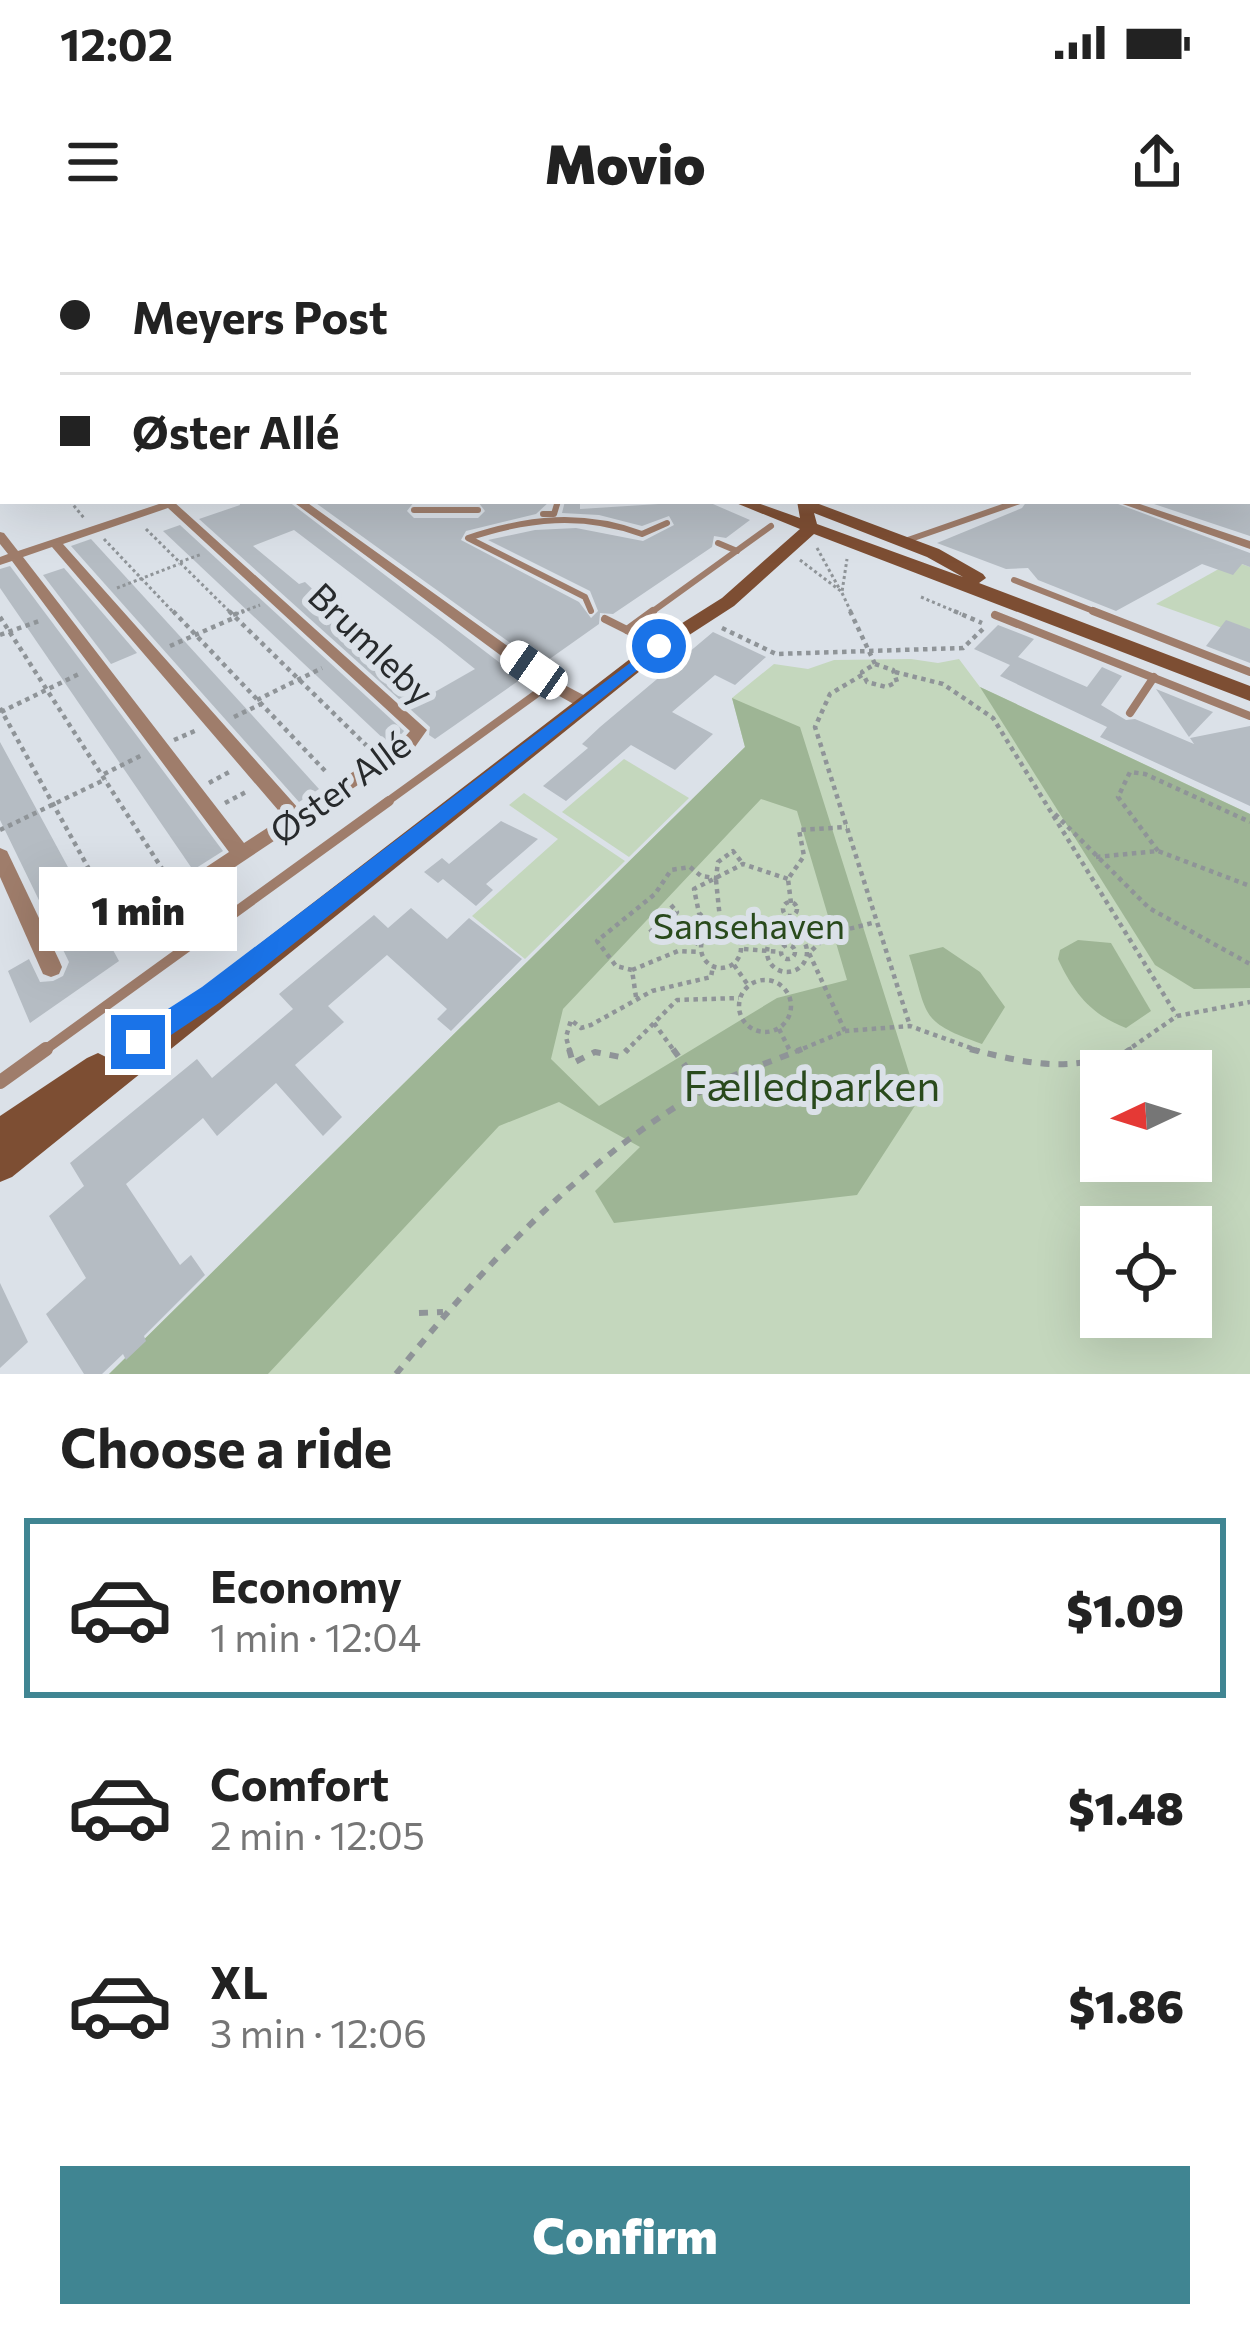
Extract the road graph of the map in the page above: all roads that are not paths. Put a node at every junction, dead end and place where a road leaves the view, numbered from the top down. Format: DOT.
graph roads {
  1 [pos="166,504"];
  2 [pos="169,504"];
  3 [pos="302,504"];
  4 [pos="558,504"];
  5 [pos="754,504"];
  6 [pos="1011,504"];
  7 [pos="1129,504"];
  8 [pos="415,510"];
  9 [pos="478,511"];
  10 [pos="793,511"];
  11 [pos="532,515"];
  12 [pos="667,523"];
  13 [pos="0,536"];
  14 [pos="904,541"];
  15 [pos="56,543"];
  16 [pos="718,543"];
  17 [pos="1250,545"];
  18 [pos="737,550"];
  19 [pos="7,559"];
  20 [pos="977,578"];
  21 [pos="1004,598"];
  22 [pos="591,610"];
  23 [pos="605,619"];
  24 [pos="627,630"];
  25 [pos="659,646"];
  26 [pos="1250,672"];
  27 [pos="1154,677"];
  28 [pos="550,684"];
  29 [pos="1250,694"];
  30 [pos="585,703"];
  31 [pos="1130,713"];
  32 [pos="1250,716"];
  33 [pos="295,817"];
  34 [pos="242,855"];
  35 [pos="0,856"];
  36 [pos="130,928"];
  37 [pos="51,967"];
  38 [pos="210,995"];
  39 [pos="0,1082"];
  40 [pos="0,1136"];
  41 [pos="0,1165"];
  1 -- 15 [label="street, Brumleby"];
  2 -- 33 [label="street, Brumleby"];
  3 -- 28 [label="street"];
  4 -- 11 [label="lane"];
  5 -- 10 [label="street"];
  6 -- 14 [label="lane"];
  7 -- 17 [label="street"];
  8 -- 9 [label="lane"];
  10 -- 14 [label="street"];
  10 -- 18 [label="lane"];
  10 -- 20 [label="street"];
  10 -- 21 [label="street"];
  10 -- 25 [label="street"];
  12 -- 22 [label="lane"];
  13 -- 19 [label="street"];
  14 -- 20 [label="street"];
  15 -- 19 [label="street, Brumleby"];
  15 -- 33 [label="street"];
  16 -- 18 [label="lane"];
  18 -- 24 [label="lane"];
  19 -- 34 [label="street"];
  20 -- 21 [label="street"];
  21 -- 26 [label="lane"];
  21 -- 27 [label="lane"];
  21 -- 29 [label="street"];
  23 -- 24 [label="lane"];
  24 -- 25 [label="lane"];
  25 -- 30 [label="street"];
  27 -- 31 [label="lane"];
  27 -- 32 [label="lane"];
  28 -- 30 [label="street"];
  28 -- 39 [label="lane, Øster Allé"];
  30 -- 38 [label="street"];
  33 -- 34 [label="street, Brumleby"];
  34 -- 36 [label="street, Brumleby"];
  35 -- 37 [label="street"];
  38 -- 40 [label="street"];
  38 -- 41 [label="street"];
}
